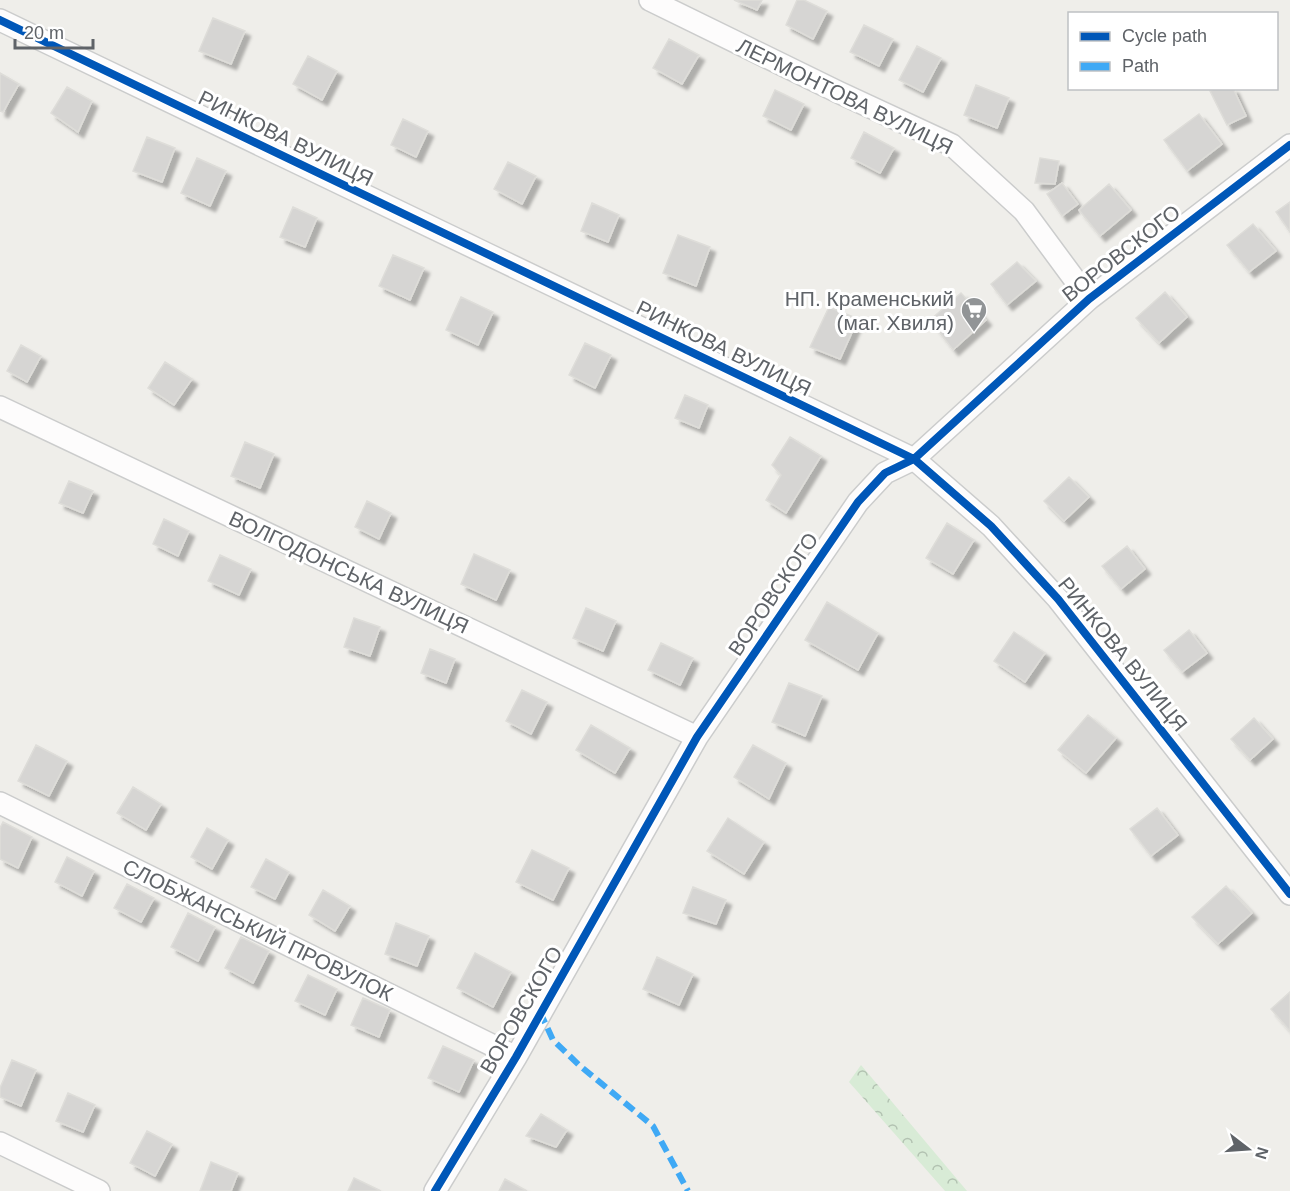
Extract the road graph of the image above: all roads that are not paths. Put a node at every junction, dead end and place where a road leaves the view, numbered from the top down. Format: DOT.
graph roads {
  1 [pos="650,0"];
  2 [pos="0,20"];
  3 [pos="1290,145"];
  4 [pos="1089,299"];
  5 [pos="0,407"];
  6 [pos="914,459"];
  7 [pos="697,737"];
  8 [pos="0,803"];
  9 [pos="1290,894"];
  10 [pos="516,1057"];
  11 [pos="0,1143"];
  12 [pos="99,1191"];
  13 [pos="435,1191"];
  1 -- 4 [label="street, ЛЕРМОНТОВА ВУЛИЦЯ"];
  2 -- 6 [label="street, РИНКОВА ВУЛИЦЯ"];
  3 -- 4 [label="street, ВОРОВСКОГО"];
  4 -- 6 [label="street, ВОРОВСКОГО"];
  5 -- 7 [label="street, ВОЛГОДОНСЬКА ВУЛИЦЯ"];
  6 -- 7 [label="street, ВОРОВСКОГО"];
  6 -- 9 [label="street, РИНКОВА ВУЛИЦЯ"];
  7 -- 10 [label="street, ВОРОВСКОГО"];
  8 -- 10 [label="street, СЛОБЖАНСЬКИЙ ПРОВУЛОК"];
  10 -- 13 [label="street, ВОРОВСКОГО"];
  11 -- 12 [label="street"];
}
